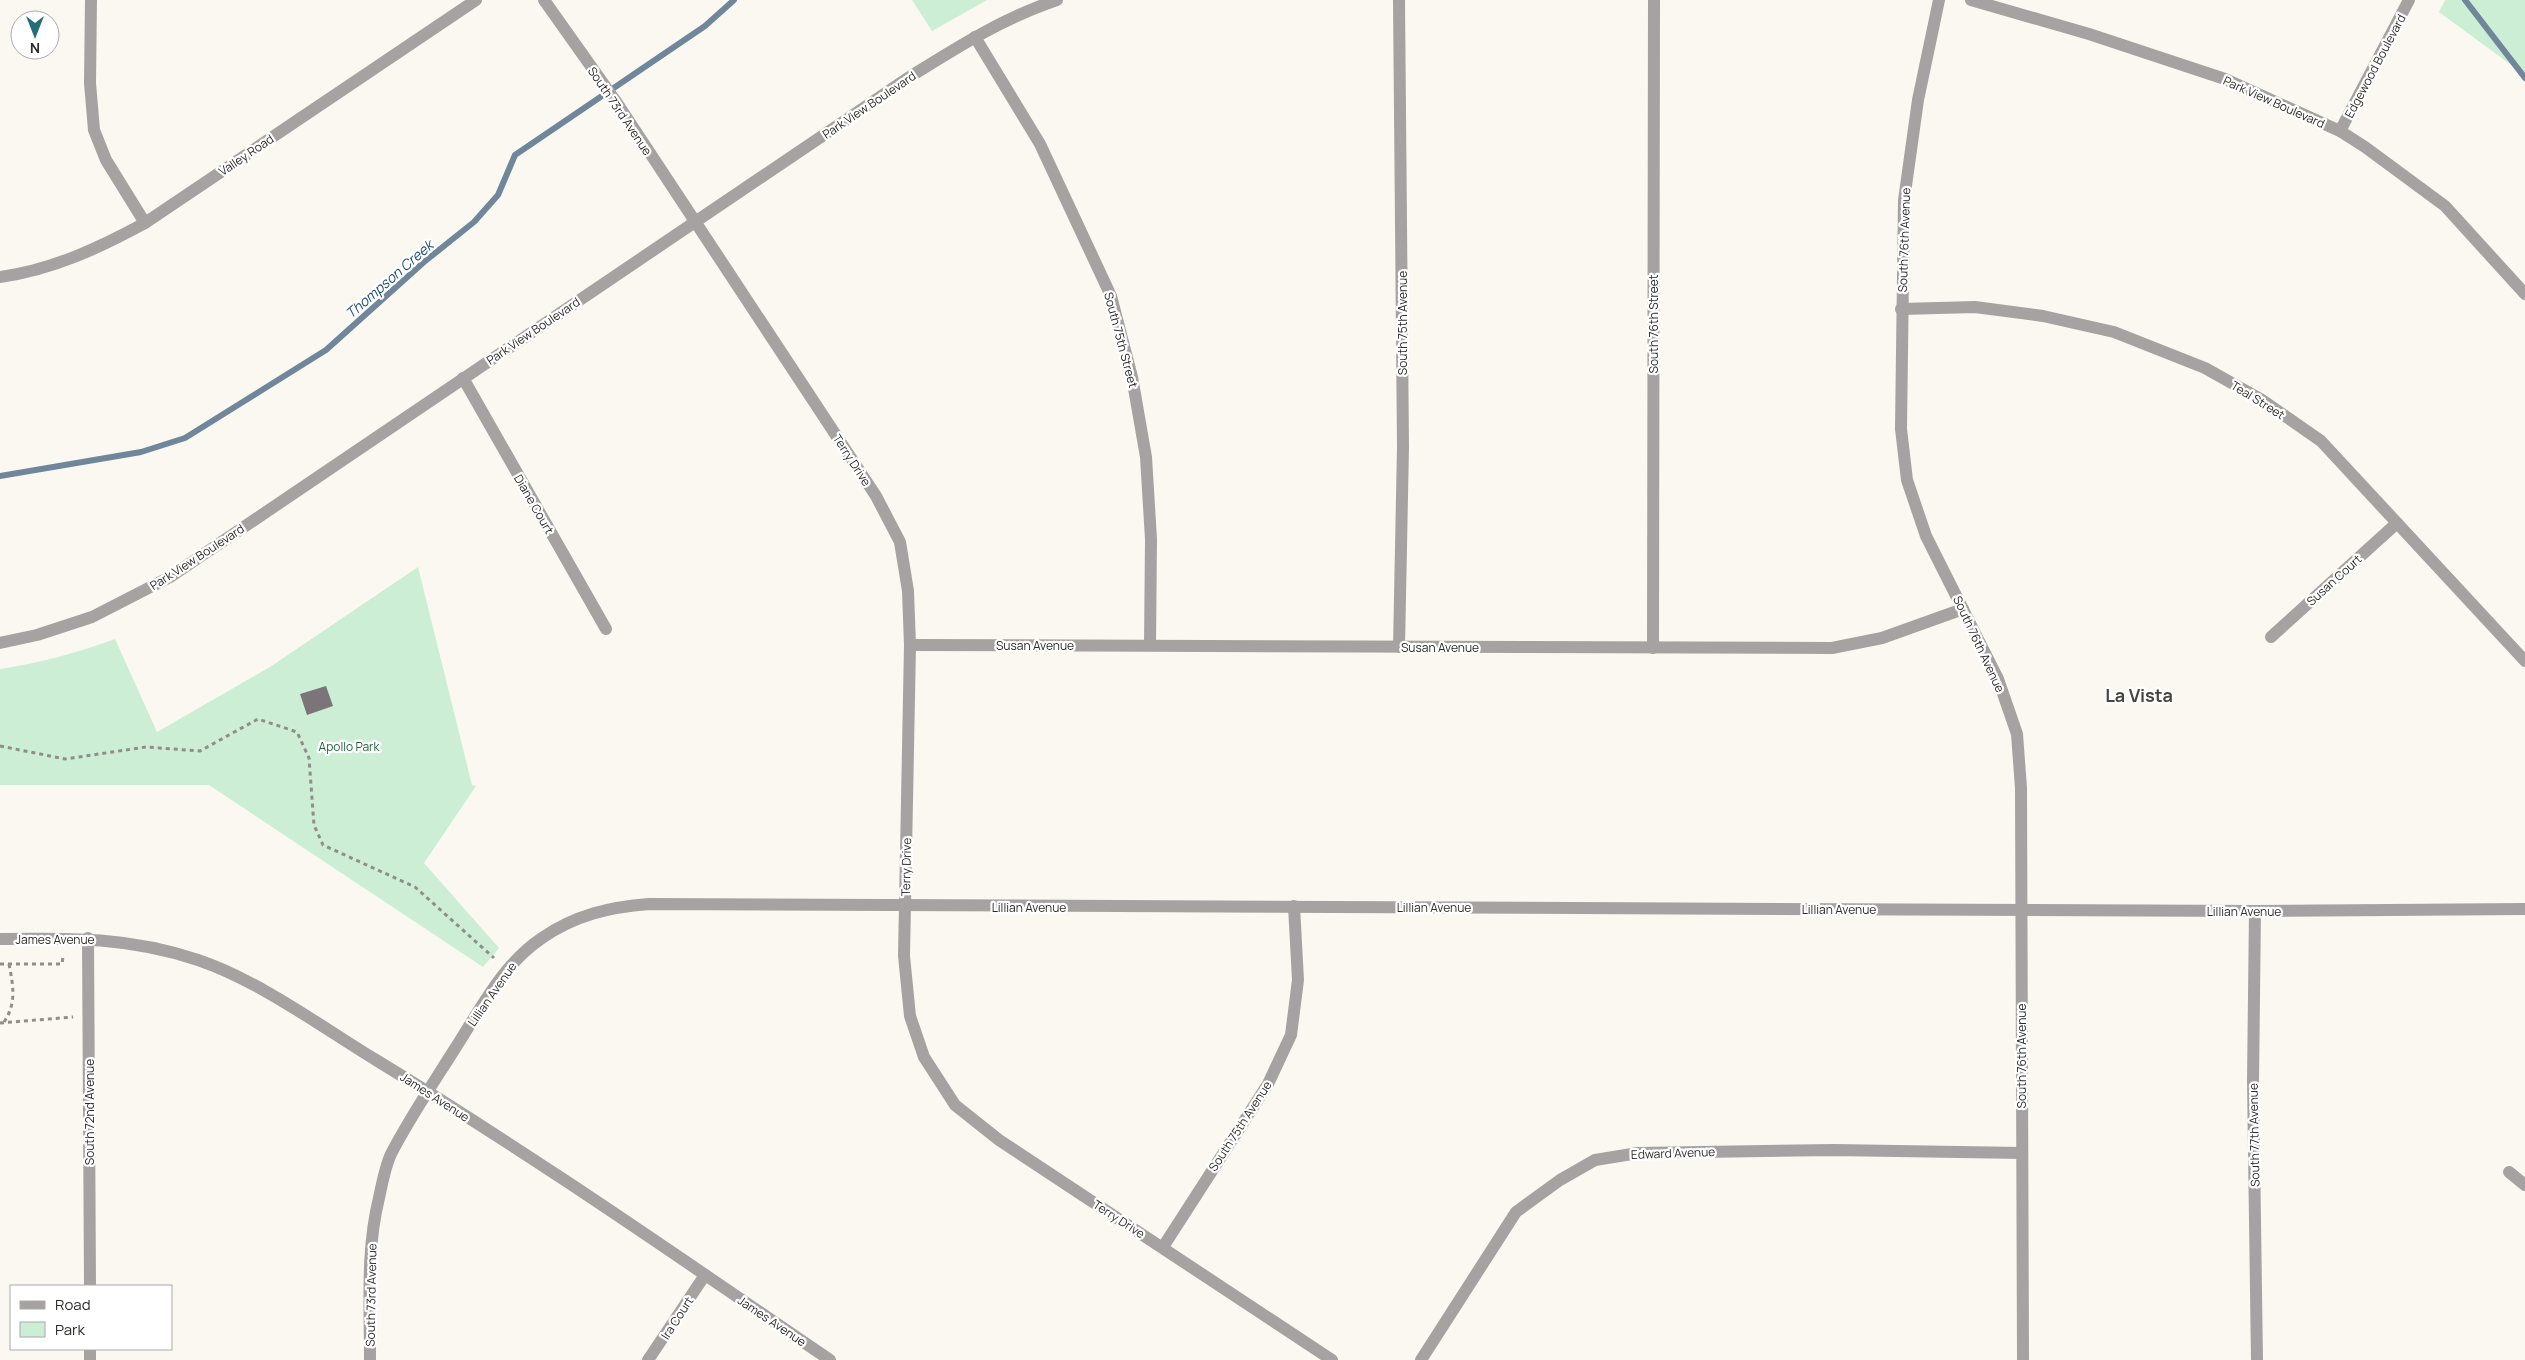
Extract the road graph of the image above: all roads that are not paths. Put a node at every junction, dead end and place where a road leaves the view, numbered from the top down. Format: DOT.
graph roads {
  1 [pos="91,0"];
  2 [pos="476,0"];
  3 [pos="544,0"];
  4 [pos="1057,0"];
  5 [pos="1399,0"];
  6 [pos="1654,0"];
  7 [pos="1939,0"];
  8 [pos="1971,0"];
  9 [pos="2410,0"];
  10 [pos="975,37"];
  11 [pos="2340,131"];
  12 [pos="695,222"];
  13 [pos="145,223"];
  14 [pos="0,277"];
  15 [pos="2525,294"];
  16 [pos="1901,309"];
  17 [pos="463,378"];
  18 [pos="2397,523"];
  19 [pos="1963,609"];
  20 [pos="606,629"];
  21 [pos="2271,637"];
  22 [pos="0,643"];
  23 [pos="910,645"];
  24 [pos="1150,645"];
  25 [pos="1399,647"];
  26 [pos="1653,648"];
  27 [pos="2525,661"];
  28 [pos="1294,906"];
  29 [pos="905,907"];
  30 [pos="2525,909"];
  31 [pos="2020,910"];
  32 [pos="2255,911"];
  33 [pos="88,938"];
  34 [pos="0,939"];
  35 [pos="427,1091"];
  36 [pos="2022,1153"];
  37 [pos="2509,1172"];
  38 [pos="2525,1185"];
  39 [pos="1163,1247"];
  40 [pos="705,1275"];
  41 [pos="90,1285"];
  42 [pos="370,1360"];
  43 [pos="648,1360"];
  44 [pos="830,1360"];
  45 [pos="1332,1360"];
  46 [pos="1421,1360"];
  47 [pos="2023,1360"];
  48 [pos="2257,1360"];
  1 -- 13 [label="street"];
  2 -- 13 [label="street, Valley Road"];
  3 -- 12 [label="street, South 73rd Avenue"];
  4 -- 10 [label="street, Park View Boulevard"];
  5 -- 25 [label="street, South 75th Avenue"];
  6 -- 26 [label="street, South 76th Street"];
  7 -- 16 [label="street, South 76th Avenue"];
  8 -- 11 [label="street, Park View Boulevard"];
  9 -- 11 [label="street, Edgewood Boulevard"];
  10 -- 12 [label="street, Park View Boulevard"];
  10 -- 24 [label="street, South 75th Street"];
  11 -- 15 [label="street, Park View Boulevard"];
  12 -- 17 [label="street, Park View Boulevard"];
  12 -- 23 [label="street, Terry Drive"];
  13 -- 14 [label="street, Valley Road"];
  16 -- 18 [label="street, Teal Street"];
  16 -- 19 [label="street, South 76th Avenue"];
  17 -- 20 [label="street, Diane Court"];
  17 -- 22 [label="street, Park View Boulevard"];
  18 -- 21 [label="street, Susan Court"];
  18 -- 27 [label="street, Teal Street"];
  19 -- 26 [label="street, Susan Avenue"];
  19 -- 31 [label="street, South 76th Avenue"];
  23 -- 24 [label="street, Susan Avenue"];
  23 -- 29 [label="street, Terry Drive"];
  24 -- 25 [label="street, Susan Avenue"];
  25 -- 26 [label="street, Susan Avenue"];
  28 -- 29 [label="street, Lillian Avenue"];
  28 -- 31 [label="street, Lillian Avenue"];
  28 -- 39 [label="street, South 75th Avenue"];
  29 -- 35 [label="street, Lillian Avenue"];
  29 -- 39 [label="street, Terry Drive"];
  30 -- 32 [label="street, Lillian Avenue"];
  31 -- 32 [label="street, Lillian Avenue"];
  31 -- 36 [label="street, South 76th Avenue"];
  32 -- 48 [label="street, South 77th Avenue"];
  33 -- 34 [label="street, James Avenue"];
  33 -- 35 [label="street, James Avenue"];
  33 -- 41 [label="street, South 72nd Avenue"];
  35 -- 40 [label="street, James Avenue"];
  35 -- 42 [label="street, South 73rd Avenue"];
  36 -- 46 [label="street, Edward Avenue"];
  36 -- 47 [label="street, South 76th Avenue"];
  37 -- 38 [label="street"];
  39 -- 45 [label="street, Terry Drive"];
  40 -- 43 [label="street, Ira Court"];
  40 -- 44 [label="street, James Avenue"];
}
